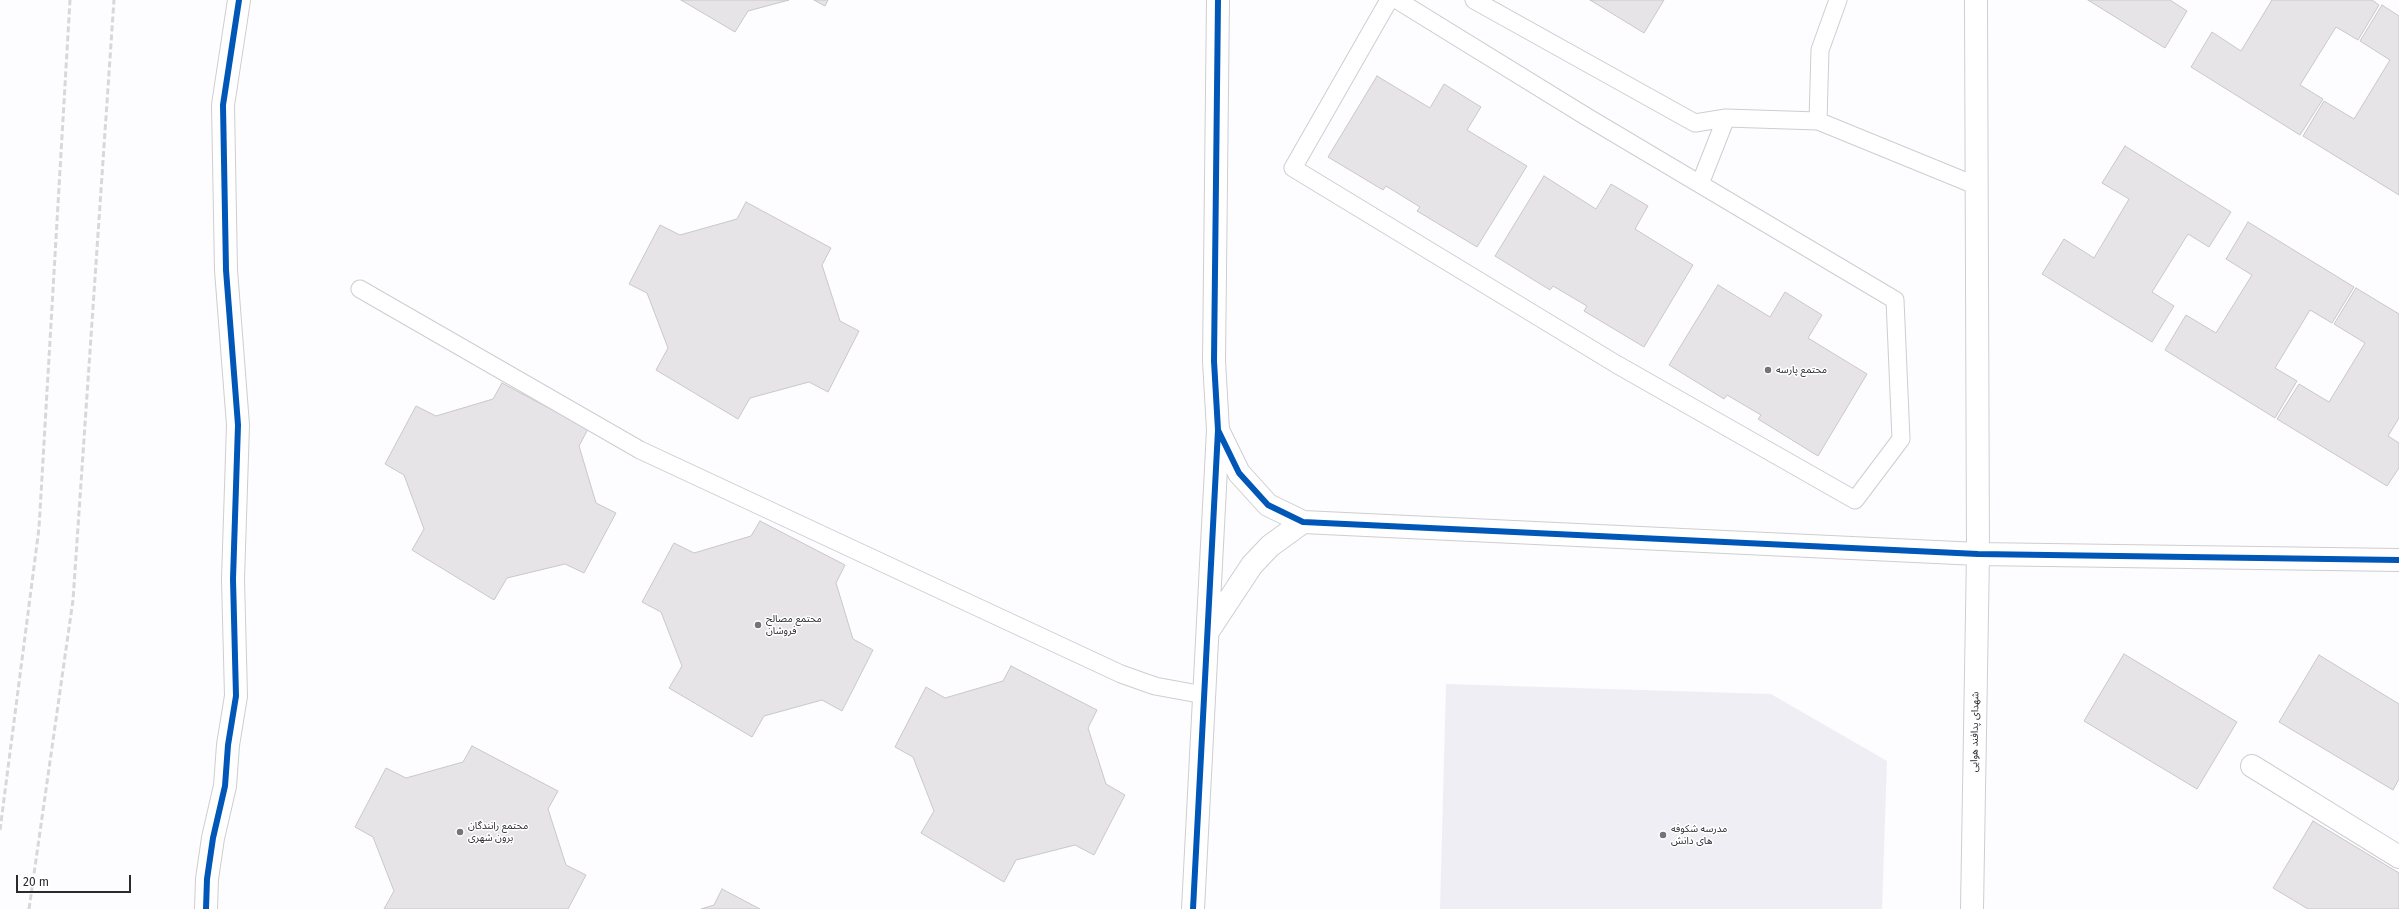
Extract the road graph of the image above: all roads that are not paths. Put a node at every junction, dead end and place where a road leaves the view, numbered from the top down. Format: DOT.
graph roads {
  1 [pos="239,0"];
  2 [pos="1218,0"];
  3 [pos="1389,0"];
  4 [pos="1397,0"];
  5 [pos="1474,0"];
  6 [pos="1838,0"];
  7 [pos="1976,0"];
  8 [pos="1726,118"];
  9 [pos="1818,121"];
  10 [pos="1700,184"];
  11 [pos="1977,186"];
  12 [pos="360,289"];
  13 [pos="1218,430"];
  14 [pos="1303,522"];
  15 [pos="1978,554"];
  16 [pos="2399,560"];
  17 [pos="1208,633"];
  18 [pos="1204,695"];
  19 [pos="2252,766"];
  20 [pos="2399,857"];
  21 [pos="206,909"];
  22 [pos="1193,909"];
  23 [pos="1972,909"];
  1 -- 21 [label="street"];
  2 -- 13 [label="street"];
  3 -- 10 [label="lane"];
  4 -- 10 [label="lane"];
  5 -- 8 [label="lane"];
  6 -- 9 [label="lane"];
  7 -- 11 [label="street, شهدای پدافند هوایی"];
  8 -- 9 [label="lane"];
  8 -- 10 [label="lane"];
  9 -- 11 [label="lane"];
  11 -- 15 [label="street, شهدای پدافند هوایی"];
  12 -- 18 [label="lane"];
  13 -- 14 [label="street"];
  13 -- 17 [label="street"];
  14 -- 15 [label="street"];
  14 -- 17 [label="street"];
  15 -- 16 [label="street"];
  15 -- 23 [label="street, شهدای پدافند هوایی"];
  17 -- 18 [label="street"];
  18 -- 22 [label="street"];
  19 -- 20 [label="street"];
}
